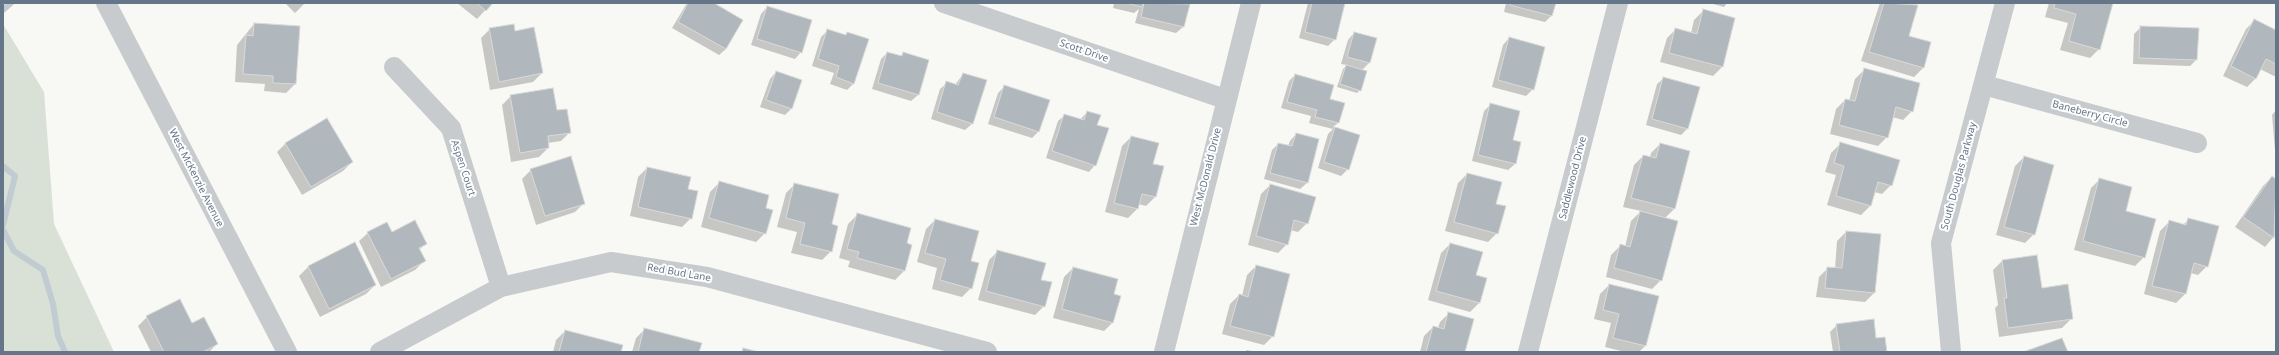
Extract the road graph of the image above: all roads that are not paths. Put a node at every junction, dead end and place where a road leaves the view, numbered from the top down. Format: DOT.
graph roads {
  1 [pos="106,3"];
  2 [pos="944,3"];
  3 [pos="1251,3"];
  4 [pos="1618,3"];
  5 [pos="2005,3"];
  6 [pos="394,67"];
  7 [pos="1984,85"];
  8 [pos="1225,99"];
  9 [pos="2197,143"];
  10 [pos="501,288"];
  11 [pos="286,352"];
  12 [pos="380,352"];
  13 [pos="987,352"];
  14 [pos="1164,352"];
  15 [pos="1528,352"];
  16 [pos="1950,352"];
  1 -- 11 [label="street, West McKenzie Avenue"];
  2 -- 8 [label="street, Scott Drive"];
  3 -- 8 [label="street, West McDonald Drive"];
  4 -- 15 [label="street, Saddlewood Drive"];
  5 -- 7 [label="street, South Douglas Parkway"];
  6 -- 10 [label="street, Aspen Court"];
  7 -- 9 [label="street, Baneberry Circle"];
  7 -- 16 [label="street, South Douglas Parkway"];
  8 -- 14 [label="street, West McDonald Drive"];
  10 -- 12 [label="street, Red Bud Lane"];
  10 -- 13 [label="street, Red Bud Lane"];
}
